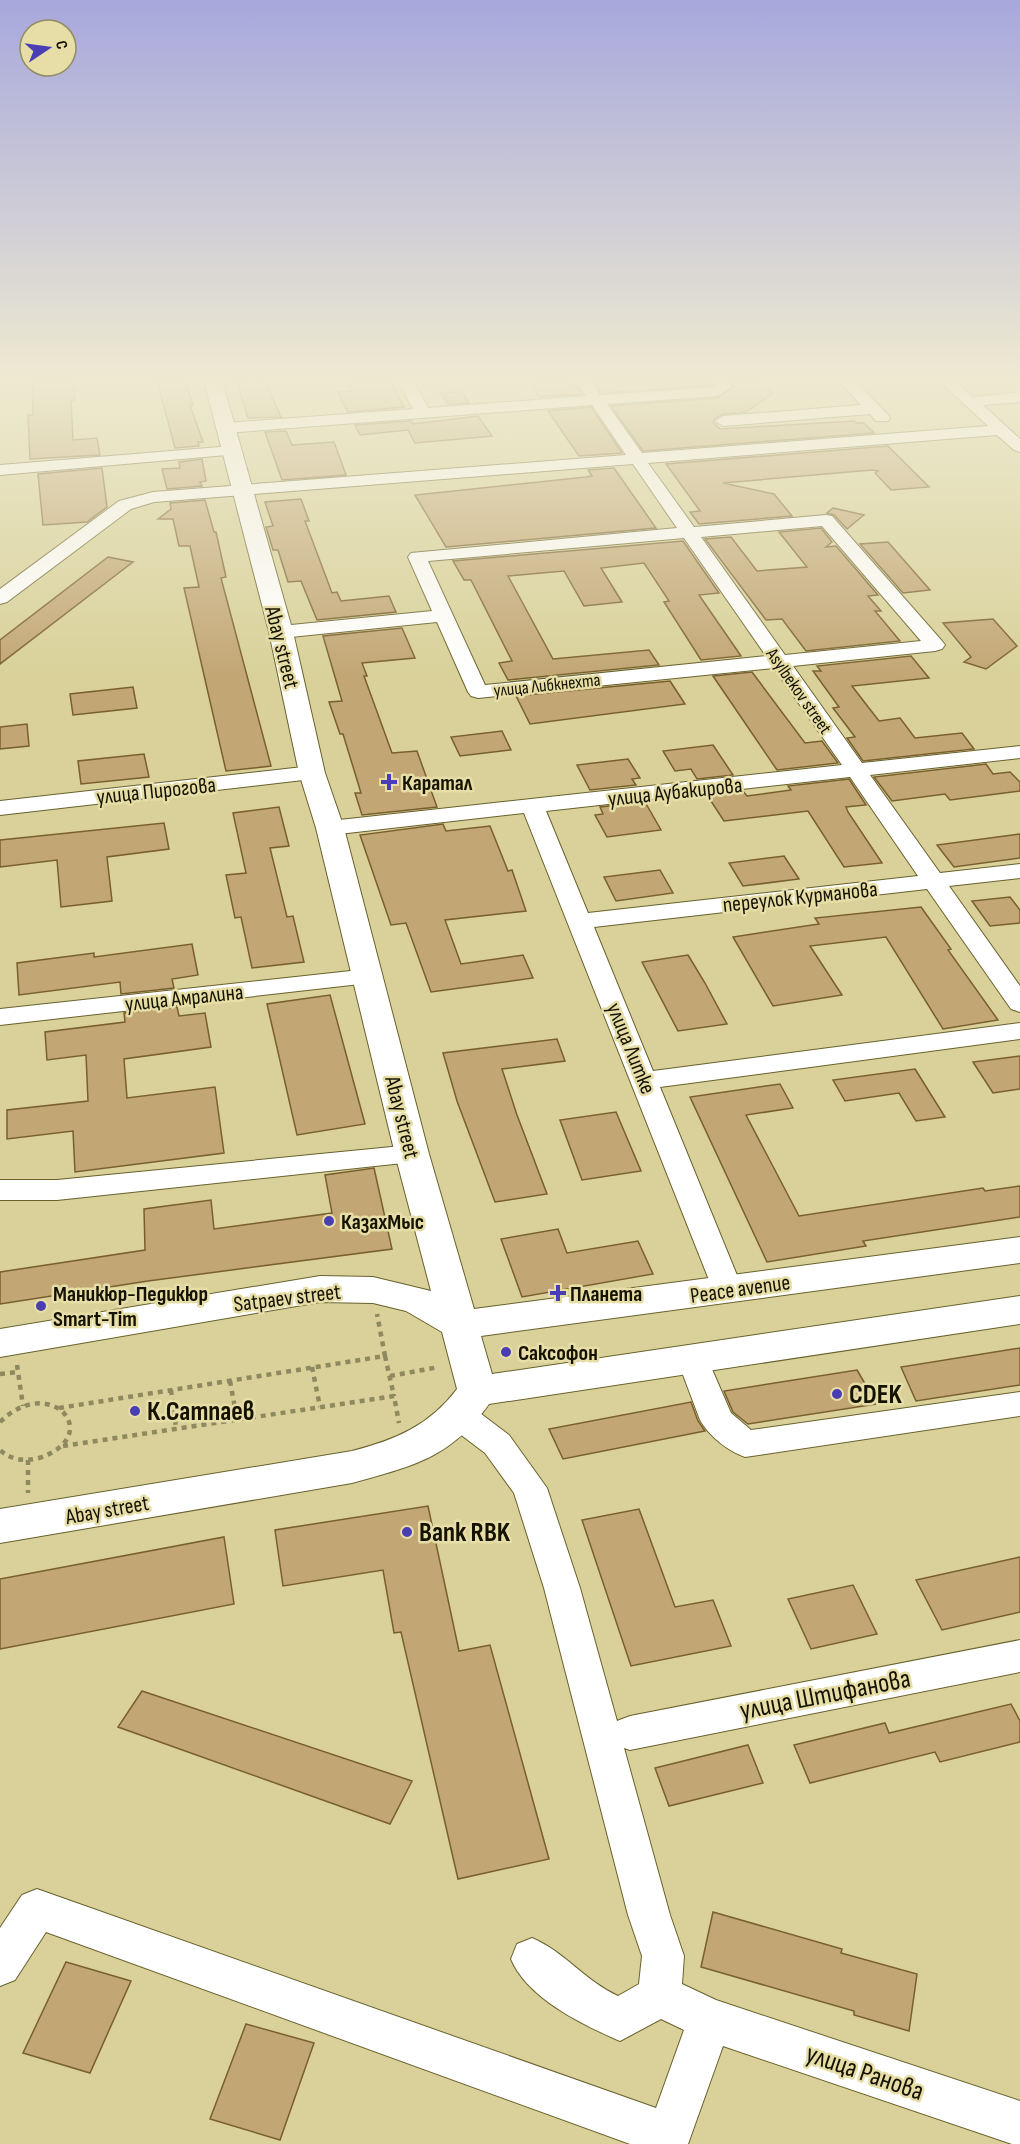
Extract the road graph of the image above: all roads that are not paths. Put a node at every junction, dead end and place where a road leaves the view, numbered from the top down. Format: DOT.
graph roads {
  1 [pos="239,477"];
  2 [pos="408,477"];
  3 [pos="651,477"];
  4 [pos="242,490"];
  5 [pos="689,533"];
  6 [pos="0,598"];
  7 [pos="444,616"];
  8 [pos="281,632"];
  9 [pos="778,662"];
  10 [pos="1020,752"];
  11 [pos="855,770"];
  12 [pos="312,773"];
  13 [pos="533,807"];
  14 [pos="0,808"];
  15 [pos="330,828"];
  16 [pos="1020,871"];
  17 [pos="934,881"];
  18 [pos="581,921"];
  19 [pos="369,976"];
  20 [pos="1020,1004"];
  21 [pos="0,1017"];
  22 [pos="1020,1031"];
  23 [pos="646,1080"];
  24 [pos="412,1154"];
  25 [pos="0,1190"];
  26 [pos="1020,1250"];
  27 [pos="728,1290"];
  28 [pos="1020,1310"];
  29 [pos="460,1325"];
  30 [pos="9,1358"];
  31 [pos="693,1359"];
  32 [pos="469,1390"];
  33 [pos="1020,1404"];
  34 [pos="14,1524"];
  35 [pos="1020,1656"];
  36 [pos="630,1733"];
  37 [pos="532,1959"];
  38 [pos="0,1965"];
  39 [pos="659,1996"];
  40 [pos="710,2020"];
  41 [pos="1020,2124"];
  42 [pos="666,2139"];
  1 -- 4 [label="main road, Abay street"];
  2 -- 4 [label="street"];
  3 -- 5 [label="street, Asylbekov street"];
  4 -- 6 [label="street"];
  4 -- 8 [label="main road, Abay street"];
  5 -- 7 [label="street, улица Либкнехта"];
  5 -- 9 [label="street, Asylbekov street"];
  5 -- 9 [label="street, улица Либкнехта"];
  7 -- 8 [label="street"];
  7 -- 9 [label="street, улица Либкнехта"];
  8 -- 12 [label="main road, Abay street"];
  9 -- 11 [label="street, Asylbekov street"];
  10 -- 11 [label="street, улица Аубакирова"];
  11 -- 13 [label="street, улица Аубакирова"];
  11 -- 17 [label="street, Asylbekov street"];
  12 -- 14 [label="street, улица Пирогова"];
  12 -- 15 [label="main road, Abay street"];
  13 -- 15 [label="street, улица Аубакирова"];
  13 -- 18 [label="street, улица Литке"];
  15 -- 19 [label="main road, Abay street"];
  16 -- 17 [label="street, переулок Курманова"];
  17 -- 18 [label="street, переулок Курманова"];
  17 -- 20 [label="street, Asylbekov street"];
  18 -- 23 [label="street, улица Литке"];
  19 -- 21 [label="street, улица Амралина"];
  19 -- 24 [label="main road, Abay street"];
  22 -- 23 [label="street"];
  23 -- 27 [label="street, улица Литке"];
  24 -- 25 [label="street"];
  24 -- 29 [label="main road, Abay street"];
  26 -- 27 [label="main road, Peace avenue"];
  27 -- 29 [label="main road, Peace avenue"];
  28 -- 31 [label="main road"];
  29 -- 30 [label="main road, Satpaev street"];
  29 -- 32 [label="main road, Abay street"];
  31 -- 32 [label="main road"];
  31 -- 33 [label="street"];
  32 -- 34 [label="main road, Abay street"];
  32 -- 39 [label="street"];
  35 -- 36 [label="street, улица Штифанова"];
  37 -- 39 [label="street"];
  38 -- 42 [label="street"];
  39 -- 40 [label="street, улица Ранова"];
  40 -- 41 [label="street, улица Ранова"];
  40 -- 42 [label="street"];
}
